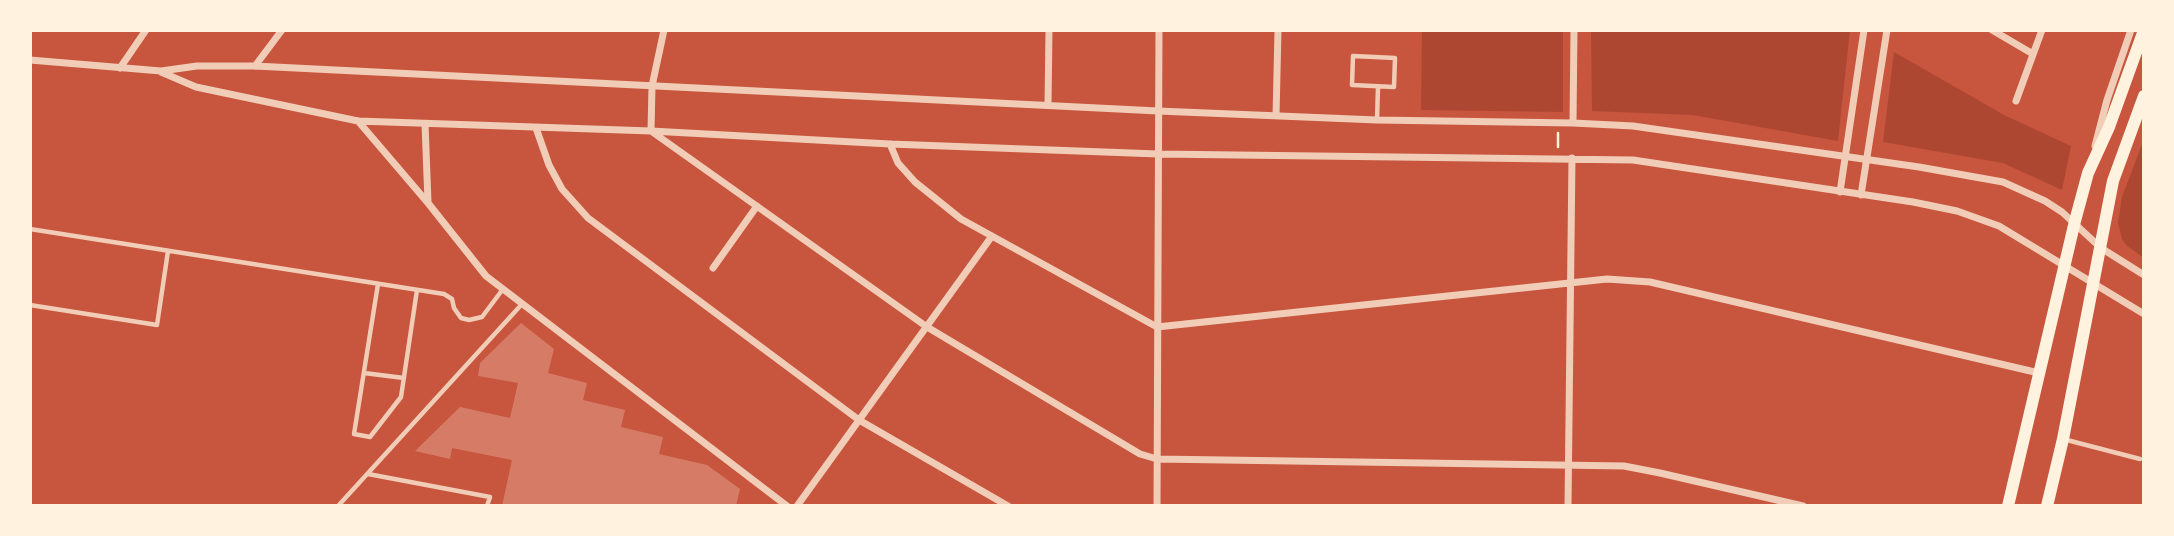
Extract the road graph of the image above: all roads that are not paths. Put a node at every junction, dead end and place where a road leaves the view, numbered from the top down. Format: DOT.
graph roads {
  1 [pos="146,30"];
  2 [pos="282,30"];
  3 [pos="664,30"];
  4 [pos="1049,30"];
  5 [pos="1159,30"];
  6 [pos="1278,30"];
  7 [pos="1574,30"];
  8 [pos="1864,30"];
  9 [pos="1887,30"];
  10 [pos="1993,30"];
  11 [pos="2042,30"];
  12 [pos="2131,30"];
  13 [pos="2144,30"];
  14 [pos="2033,54"];
  15 [pos="30,60"];
  16 [pos="255,66"];
  17 [pos="120,68"];
  18 [pos="161,71"];
  19 [pos="652,86"];
  20 [pos="1378,87"];
  21 [pos="2144,96"];
  22 [pos="2016,101"];
  23 [pos="1048,105"];
  24 [pos="1158,111"];
  25 [pos="2144,111"];
  26 [pos="1276,116"];
  27 [pos="1377,120"];
  28 [pos="358,121"];
  29 [pos="1573,122"];
  30 [pos="425,124"];
  31 [pos="536,128"];
  32 [pos="651,131"];
  33 [pos="890,144"];
  34 [pos="1158,154"];
  35 [pos="1845,157"];
  36 [pos="1572,158"];
  37 [pos="1866,160"];
  38 [pos="2088,173"];
  39 [pos="1840,192"];
  40 [pos="1861,195"];
  41 [pos="428,203"];
  42 [pos="757,206"];
  43 [pos="2109,210"];
  44 [pos="2075,221"];
  45 [pos="30,229"];
  46 [pos="992,236"];
  47 [pos="2101,248"];
  48 [pos="168,251"];
  49 [pos="2064,265"];
  50 [pos="712,268"];
  51 [pos="2144,275"];
  52 [pos="1570,283"];
  53 [pos="2092,283"];
  54 [pos="378,284"];
  55 [pos="503,289"];
  56 [pos="417,290"];
  57 [pos="522,304"];
  58 [pos="30,305"];
  59 [pos="2144,314"];
  60 [pos="927,327"];
  61 [pos="1157,327"];
  62 [pos="364,373"];
  63 [pos="2039,373"];
  64 [pos="404,378"];
  65 [pos="859,420"];
  66 [pos="2063,439"];
  67 [pos="1157,459"];
  68 [pos="2140,459"];
  69 [pos="1568,464"];
  70 [pos="368,474"];
  71 [pos="338,506"];
  72 [pos="487,506"];
  73 [pos="787,506"];
  74 [pos="797,506"];
  75 [pos="1008,506"];
  76 [pos="1157,506"];
  77 [pos="1568,506"];
  78 [pos="1803,506"];
  79 [pos="2008,506"];
  80 [pos="2047,506"];
  1 -- 17 [label="street"];
  2 -- 16 [label="street"];
  3 -- 19 [label="street"];
  4 -- 23 [label="street"];
  5 -- 24 [label="street"];
  6 -- 26 [label="street"];
  7 -- 29 [label="street"];
  8 -- 35 [label="street"];
  9 -- 37 [label="street"];
  10 -- 14 [label="street"];
  11 -- 14 [label="street"];
  12 -- 38 [label="street"];
  13 -- 38 [label="main road"];
  14 -- 22 [label="street"];
  15 -- 17 [label="street"];
  16 -- 18 [label="street"];
  16 -- 19 [label="street"];
  17 -- 18 [label="street"];
  18 -- 28 [label="street"];
  19 -- 23 [label="street"];
  19 -- 32 [label="street"];
  20 -- 20 [label="lane"];
  20 -- 27 [label="lane"];
  21 -- 43 [label="main road"];
  23 -- 24 [label="street"];
  24 -- 26 [label="street"];
  24 -- 34 [label="street"];
  25 -- 43 [label="street"];
  26 -- 27 [label="street"];
  27 -- 29 [label="street"];
  28 -- 30 [label="street"];
  28 -- 41 [label="street"];
  29 -- 35 [label="street"];
  30 -- 31 [label="street"];
  30 -- 41 [label="street"];
  31 -- 32 [label="street"];
  31 -- 65 [label="street"];
  32 -- 33 [label="street"];
  32 -- 42 [label="street"];
  33 -- 34 [label="street"];
  33 -- 46 [label="street"];
  34 -- 36 [label="street"];
  34 -- 61 [label="street"];
  35 -- 37 [label="street"];
  35 -- 39 [label="street"];
  36 -- 39 [label="street"];
  36 -- 52 [label="street"];
  37 -- 40 [label="street"];
  37 -- 44 [label="street"];
  38 -- 44 [label="main road"];
  39 -- 40 [label="street"];
  40 -- 49 [label="street"];
  41 -- 55 [label="street"];
  42 -- 50 [label="street"];
  42 -- 60 [label="street"];
  43 -- 47 [label="main road"];
  44 -- 47 [label="street"];
  44 -- 49 [label="main road"];
  45 -- 48 [label="lane"];
  46 -- 60 [label="street"];
  46 -- 61 [label="street"];
  47 -- 51 [label="street"];
  47 -- 53 [label="main road"];
  48 -- 54 [label="lane"];
  48 -- 58 [label="lane"];
  49 -- 53 [label="street"];
  49 -- 63 [label="main road"];
  52 -- 61 [label="street"];
  52 -- 63 [label="street"];
  52 -- 69 [label="street"];
  53 -- 59 [label="street"];
  53 -- 66 [label="main road"];
  54 -- 56 [label="lane"];
  54 -- 62 [label="lane"];
  55 -- 56 [label="lane"];
  55 -- 57 [label="street"];
  56 -- 64 [label="lane"];
  57 -- 70 [label="lane"];
  57 -- 73 [label="street"];
  60 -- 65 [label="street"];
  60 -- 67 [label="street"];
  61 -- 67 [label="street"];
  62 -- 64 [label="lane"];
  62 -- 64 [label="lane"];
  63 -- 79 [label="main road"];
  65 -- 74 [label="street"];
  65 -- 75 [label="street"];
  66 -- 68 [label="lane"];
  66 -- 80 [label="main road"];
  67 -- 69 [label="street"];
  67 -- 76 [label="street"];
  69 -- 77 [label="street"];
  69 -- 78 [label="street"];
  70 -- 71 [label="lane"];
  70 -- 72 [label="lane"];
}
